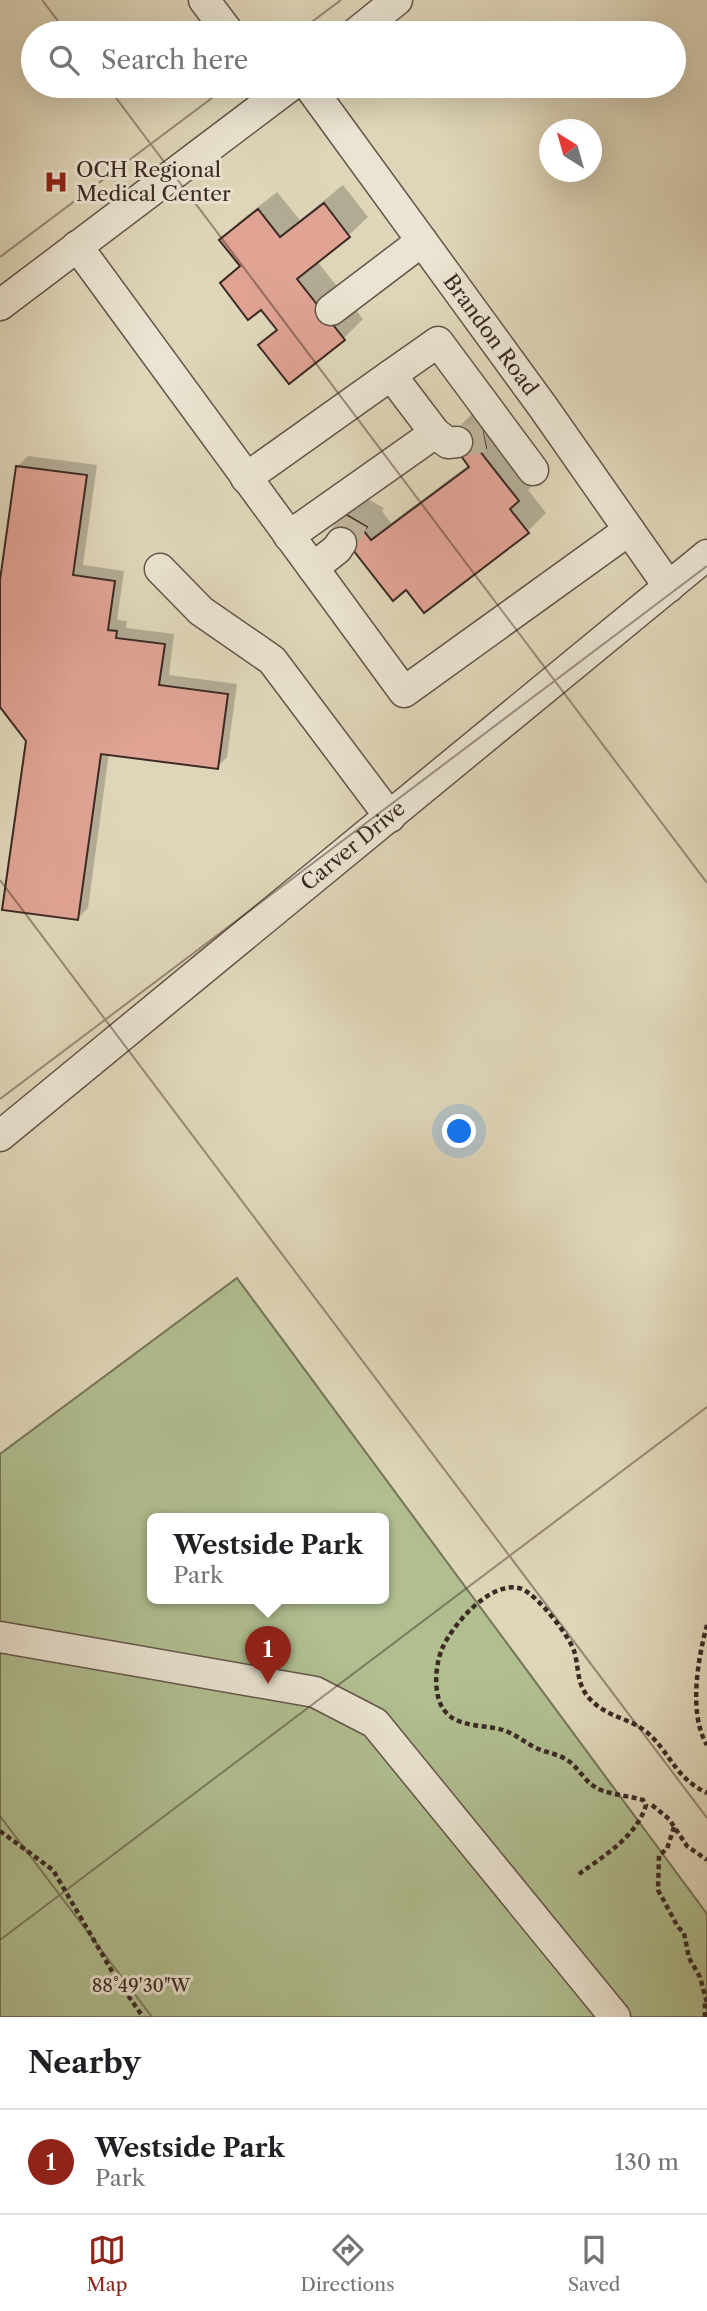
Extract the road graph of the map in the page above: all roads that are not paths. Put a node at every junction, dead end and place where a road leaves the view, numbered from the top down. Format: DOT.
graph roads {
  1 [pos="204,0"];
  2 [pos="397,0"];
  3 [pos="220,21"];
  4 [pos="371,21"];
  5 [pos="266,98"];
  6 [pos="318,98"];
  7 [pos="422,240"];
  8 [pos="77,246"];
  9 [pos="0,305"];
  10 [pos="331,310"];
  11 [pos="391,375"];
  12 [pos="544,407"];
  13 [pos="470,437"];
  14 [pos="533,470"];
  15 [pos="246,478"];
  16 [pos="347,519"];
  17 [pos="629,530"];
  18 [pos="289,536"];
  19 [pos="707,555"];
  20 [pos="313,568"];
  21 [pos="160,569"];
  22 [pos="669,587"];
  23 [pos="390,817"];
  24 [pos="0,1136"];
  25 [pos="0,1637"];
  26 [pos="615,2017"];
  1 -- 3 [label="street"];
  2 -- 4 [label="street"];
  5 -- 8 [label="street"];
  6 -- 7 [label="street, Brandon Road"];
  7 -- 10 [label="street"];
  7 -- 12 [label="street, Brandon Road"];
  8 -- 9 [label="street"];
  8 -- 15 [label="street"];
  11 -- 13 [label="street"];
  11 -- 13 [label="street"];
  11 -- 15 [label="street"];
  12 -- 13 [label="street"];
  12 -- 17 [label="street, Brandon Road"];
  13 -- 14 [label="street"];
  13 -- 16 [label="street"];
  15 -- 18 [label="street"];
  16 -- 18 [label="street"];
  16 -- 20 [label="street"];
  17 -- 20 [label="street"];
  17 -- 22 [label="street, Brandon Road"];
  18 -- 20 [label="street"];
  19 -- 22 [label="street, Carver Drive"];
  21 -- 23 [label="street"];
  22 -- 23 [label="street, Carver Drive"];
  23 -- 24 [label="street, Carver Drive"];
  25 -- 26 [label="street"];
}
